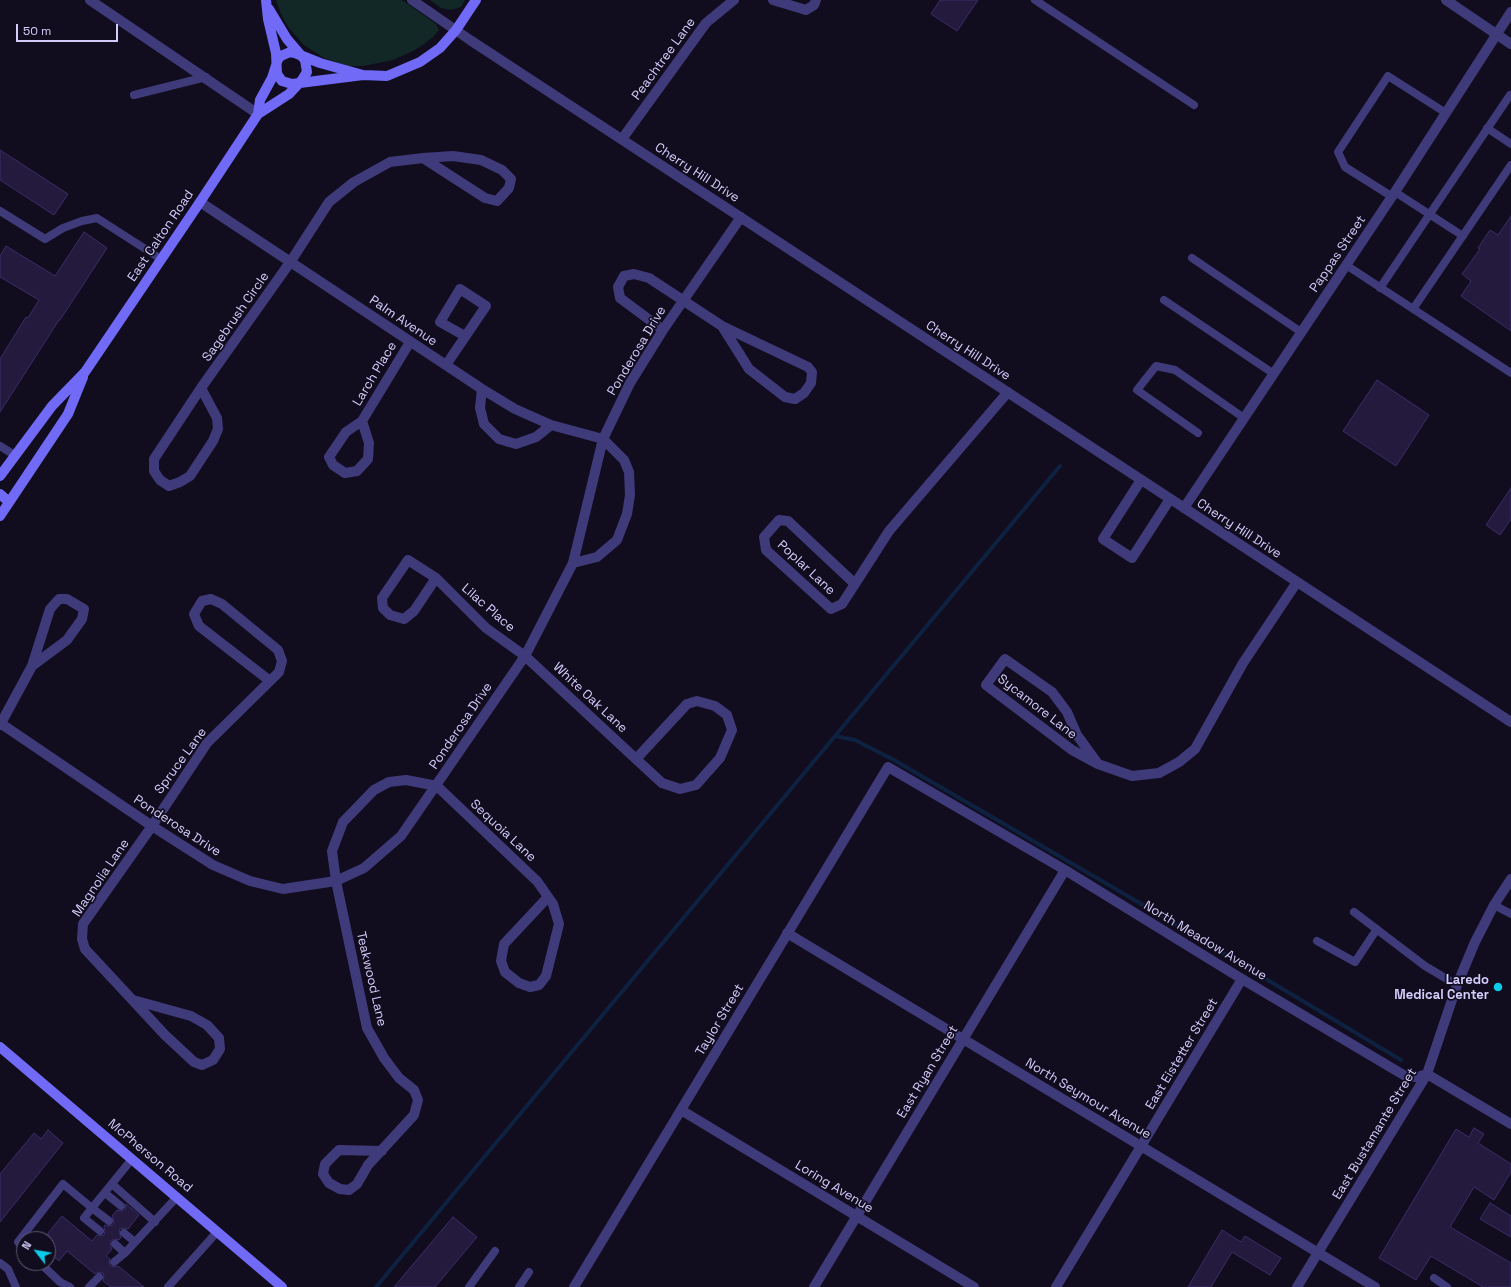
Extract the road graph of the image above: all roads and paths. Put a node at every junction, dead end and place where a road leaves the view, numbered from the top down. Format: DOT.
graph roads {
  1 [pos="90,0"];
  2 [pos="412,0"];
  3 [pos="476,0"];
  4 [pos="734,0"];
  5 [pos="773,0"];
  6 [pos="816,0"];
  7 [pos="1035,0"];
  8 [pos="1446,0"];
  9 [pos="267,3"];
  10 [pos="1511,12"];
  11 [pos="456,30"];
  12 [pos="1496,35"];
  13 [pos="1511,44"];
  14 [pos="302,55"];
  15 [pos="276,67"];
  16 [pos="363,75"];
  17 [pos="206,77"];
  18 [pos="299,83"];
  19 [pos="134,95"];
  20 [pos="1511,96"];
  21 [pos="1194,105"];
  22 [pos="1446,112"];
  23 [pos="258,114"];
  24 [pos="1487,128"];
  25 [pos="622,139"];
  26 [pos="1511,144"];
  27 [pos="423,158"];
  28 [pos="1511,165"];
  29 [pos="1393,194"];
  30 [pos="200,202"];
  31 [pos="0,211"];
  32 [pos="1429,215"];
  33 [pos="740,217"];
  34 [pos="1462,236"];
  35 [pos="1192,258"];
  36 [pos="161,259"];
  37 [pos="291,262"];
  38 [pos="1346,265"];
  39 [pos="1380,288"];
  40 [pos="683,300"];
  41 [pos="1164,300"];
  42 [pos="1413,309"];
  43 [pos="722,326"];
  44 [pos="663,330"];
  45 [pos="1302,332"];
  46 [pos="465,336"];
  47 [pos="410,342"];
  48 [pos="446,365"];
  49 [pos="85,372"];
  50 [pos="1511,373"];
  51 [pos="1274,374"];
  52 [pos="201,388"];
  53 [pos="482,389"];
  54 [pos="1008,392"];
  55 [pos="1244,418"];
  56 [pos="362,421"];
  57 [pos="551,425"];
  58 [pos="1198,433"];
  59 [pos="603,439"];
  60 [pos="0,446"];
  61 [pos="16,456"];
  62 [pos="0,476"];
  63 [pos="1141,480"];
  64 [pos="0,494"];
  65 [pos="1170,499"];
  66 [pos="9,502"];
  67 [pos="1184,508"];
  68 [pos="0,516"];
  69 [pos="573,563"];
  70 [pos="436,578"];
  71 [pos="1297,582"];
  72 [pos="855,584"];
  73 [pos="525,656"];
  74 [pos="32,666"];
  75 [pos="270,681"];
  76 [pos="1511,722"];
  77 [pos="0,724"];
  78 [pos="636,759"];
  79 [pos="1098,764"];
  80 [pos="888,767"];
  81 [pos="436,786"];
  82 [pos="152,826"];
  83 [pos="1065,870"];
  84 [pos="1511,879"];
  85 [pos="336,881"];
  86 [pos="548,897"];
  87 [pos="1494,905"];
  88 [pos="1354,912"];
  89 [pos="1511,914"];
  90 [pos="1377,929"];
  91 [pos="787,932"];
  92 [pos="1317,942"];
  93 [pos="1242,979"];
  94 [pos="1457,985"];
  95 [pos="133,1000"];
  96 [pos="964,1039"];
  97 [pos="0,1047"];
  98 [pos="1428,1074"];
  99 [pos="680,1110"];
  100 [pos="1511,1124"];
  101 [pos="1141,1146"];
  102 [pos="382,1150"];
  103 [pos="132,1159"];
  104 [pos="112,1184"];
  105 [pos="104,1193"];
  106 [pos="177,1197"];
  107 [pos="121,1206"];
  108 [pos="92,1208"];
  109 [pos="857,1216"];
  110 [pos="109,1221"];
  111 [pos="156,1222"];
  112 [pos="31,1231"];
  113 [pos="100,1232"];
  114 [pos="217,1232"];
  115 [pos="124,1233"];
  116 [pos="135,1242"];
  117 [pos="115,1244"];
  118 [pos="495,1251"];
  119 [pos="1318,1252"];
  120 [pos="125,1253"];
  121 [pos="114,1262"];
  122 [pos="0,1263"];
  123 [pos="48,1271"];
  124 [pos="529,1272"];
  125 [pos="99,1277"];
  126 [pos="1434,1278"];
  127 [pos="472,1286"];
  128 [pos="16,1287"];
  129 [pos="70,1287"];
  130 [pos="89,1287"];
  131 [pos="168,1287"];
  132 [pos="282,1287"];
  133 [pos="519,1287"];
  134 [pos="574,1287"];
  135 [pos="814,1287"];
  136 [pos="974,1287"];
  137 [pos="1056,1287"];
  138 [pos="1297,1287"];
  139 [pos="1375,1287"];
  140 [pos="1447,1287"];
  1 -- 17 [label="street"];
  2 -- 11 [label="street, Cherry Hill Drive"];
  3 -- 11 [label="main road"];
  4 -- 25 [label="street, Peachtree Lane"];
  5 -- 6 [label="street"];
  7 -- 21 [label="lane"];
  8 -- 12 [label="street"];
  9 -- 14 [label="main road"];
  9 -- 15 [label="main road"];
  10 -- 12 [label="street, Pappas Street"];
  11 -- 16 [label="main road"];
  11 -- 25 [label="street, Cherry Hill Drive"];
  12 -- 13 [label="street"];
  12 -- 22 [label="street, Pappas Street"];
  14 -- 15 [label="main road"];
  14 -- 16 [label="main road"];
  14 -- 18 [label="main road"];
  15 -- 18 [label="main road"];
  15 -- 23 [label="main road, East Calton Road"];
  16 -- 18 [label="main road"];
  17 -- 19 [label="lane"];
  17 -- 23 [label="street"];
  18 -- 23 [label="main road, East Calton Road"];
  20 -- 24 [label="lane"];
  22 -- 29 [label="street, Pappas Street"];
  22 -- 29 [label="lane"];
  23 -- 30 [label="main road, East Calton Road"];
  24 -- 26 [label="lane"];
  24 -- 32 [label="lane"];
  25 -- 33 [label="street, Cherry Hill Drive"];
  27 -- 27 [label="street, Sagebrush Circle"];
  27 -- 37 [label="street, Sagebrush Circle"];
  28 -- 34 [label="lane"];
  29 -- 32 [label="lane"];
  29 -- 38 [label="street, Pappas Street"];
  30 -- 36 [label="main road, East Calton Road"];
  30 -- 37 [label="street, Palm Avenue"];
  31 -- 36 [label="lane"];
  32 -- 34 [label="lane"];
  32 -- 39 [label="lane"];
  33 -- 40 [label="street, Ponderosa Drive"];
  33 -- 54 [label="street, Cherry Hill Drive"];
  34 -- 42 [label="lane"];
  35 -- 45 [label="lane"];
  36 -- 49 [label="main road, East Calton Road"];
  37 -- 47 [label="street, Palm Avenue"];
  37 -- 52 [label="street, Sagebrush Circle"];
  38 -- 39 [label="lane"];
  38 -- 45 [label="street, Pappas Street"];
  39 -- 42 [label="lane"];
  40 -- 43 [label="street"];
  40 -- 44 [label="street, Ponderosa Drive"];
  40 -- 44 [label="street"];
  41 -- 51 [label="lane"];
  42 -- 50 [label="lane"];
  43 -- 43 [label="street"];
  44 -- 59 [label="street, Ponderosa Drive"];
  45 -- 51 [label="street, Pappas Street"];
  46 -- 46 [label="street"];
  46 -- 48 [label="street"];
  47 -- 48 [label="street, Palm Avenue"];
  47 -- 56 [label="street, Larch Place"];
  48 -- 53 [label="street, Palm Avenue"];
  49 -- 61 [label="main road, East Calton Road"];
  49 -- 66 [label="main road, East Calton Road"];
  51 -- 55 [label="street, Pappas Street"];
  52 -- 52 [label="street, Sagebrush Circle"];
  53 -- 57 [label="street, Palm Avenue"];
  53 -- 57 [label="street"];
  54 -- 63 [label="street, Cherry Hill Drive"];
  54 -- 72 [label="street, Poplar Lane"];
  55 -- 58 [label="lane"];
  55 -- 67 [label="street, Pappas Street"];
  56 -- 56 [label="street, Larch Place"];
  57 -- 59 [label="street, Palm Avenue"];
  59 -- 69 [label="street, Ponderosa Drive"];
  59 -- 69 [label="street"];
  60 -- 61 [label="lane"];
  61 -- 62 [label="main road, East Calton Road"];
  63 -- 65 [label="street, Cherry Hill Drive"];
  63 -- 65 [label="street"];
  64 -- 66 [label="main road"];
  65 -- 67 [label="street, Cherry Hill Drive"];
  66 -- 68 [label="main road, East Calton Road"];
  67 -- 71 [label="street, Cherry Hill Drive"];
  69 -- 73 [label="street, Ponderosa Drive"];
  70 -- 70 [label="street, Lilac Place"];
  70 -- 73 [label="street, Lilac Place"];
  71 -- 76 [label="street, Cherry Hill Drive"];
  71 -- 79 [label="street, Sycamore Lane"];
  72 -- 72 [label="street, Poplar Lane"];
  73 -- 78 [label="street, White Oak Lane"];
  73 -- 81 [label="street, Ponderosa Drive"];
  74 -- 74 [label="street"];
  74 -- 77 [label="street"];
  75 -- 75 [label="street, Spruce Lane"];
  75 -- 82 [label="street, Spruce Lane"];
  77 -- 82 [label="street, Ponderosa Drive"];
  78 -- 78 [label="street, White Oak Lane"];
  79 -- 79 [label="street, Sycamore Lane"];
  80 -- 83 [label="street, North Meadow Avenue"];
  80 -- 91 [label="street, Taylor Street"];
  81 -- 85 [label="street, Ponderosa Drive"];
  81 -- 85 [label="street, Teakwood Lane"];
  81 -- 86 [label="street, Sequoia Lane"];
  82 -- 85 [label="street, Ponderosa Drive"];
  82 -- 95 [label="street, Magnolia Lane"];
  83 -- 93 [label="street, North Meadow Avenue"];
  83 -- 96 [label="street, East Ryan Street"];
  84 -- 87 [label="street, East Bustamante Street"];
  85 -- 102 [label="street, Teakwood Lane"];
  86 -- 86 [label="street, Sequoia Lane"];
  87 -- 89 [label="lane"];
  87 -- 94 [label="street, East Bustamante Street"];
  88 -- 90 [label="lane"];
  90 -- 92 [label="lane"];
  90 -- 94 [label="lane"];
  91 -- 96 [label="street, North Seymour Avenue"];
  91 -- 99 [label="street, Taylor Street"];
  93 -- 98 [label="street, North Meadow Avenue"];
  93 -- 101 [label="street, East Eistetter Street"];
  94 -- 98 [label="street, East Bustamante Street"];
  95 -- 95 [label="street, Magnolia Lane"];
  96 -- 101 [label="street, North Seymour Avenue"];
  96 -- 109 [label="street, East Ryan Street"];
  97 -- 103 [label="main road, McPherson Road"];
  98 -- 100 [label="street"];
  98 -- 119 [label="street, East Bustamante Street"];
  99 -- 109 [label="street, Loring Avenue"];
  99 -- 134 [label="street, Taylor Street"];
  101 -- 119 [label="street, North Seymour Avenue"];
  101 -- 137 [label="street, East Eistetter Street"];
  102 -- 102 [label="street, Teakwood Lane"];
  103 -- 104 [label="lane"];
  103 -- 106 [label="main road, McPherson Road"];
  104 -- 105 [label="lane"];
  104 -- 111 [label="lane"];
  105 -- 107 [label="lane"];
  105 -- 108 [label="lane"];
  106 -- 111 [label="lane"];
  106 -- 114 [label="main road, McPherson Road"];
  108 -- 110 [label="lane"];
  108 -- 112 [label="lane"];
  108 -- 113 [label="lane"];
  109 -- 135 [label="street, East Ryan Street"];
  109 -- 136 [label="street, Loring Avenue"];
  111 -- 116 [label="lane"];
  114 -- 131 [label="lane"];
  114 -- 132 [label="main road, McPherson Road"];
  115 -- 116 [label="lane"];
  116 -- 120 [label="lane"];
  117 -- 120 [label="lane"];
  118 -- 127 [label="lane"];
  119 -- 138 [label="street, East Bustamante Street"];
  119 -- 139 [label="street, North Seymour Avenue"];
  120 -- 121 [label="lane"];
  122 -- 128 [label="lane"];
  123 -- 129 [label="lane"];
  124 -- 133 [label="lane"];
  125 -- 130 [label="lane"];
  126 -- 140 [label="lane"];
}
